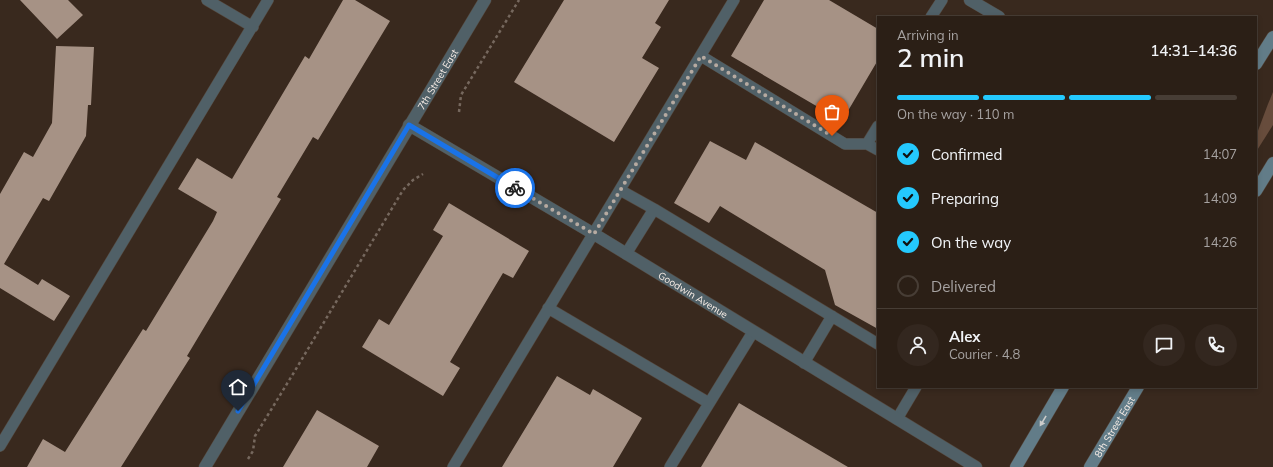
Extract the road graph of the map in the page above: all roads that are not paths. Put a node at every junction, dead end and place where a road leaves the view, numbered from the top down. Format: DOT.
graph roads {
  1 [pos="208,0"];
  2 [pos="268,0"];
  3 [pos="485,0"];
  4 [pos="734,0"];
  5 [pos="942,0"];
  6 [pos="970,0"];
  7 [pos="932,16"];
  8 [pos="997,16"];
  9 [pos="252,27"];
  10 [pos="1273,37"];
  11 [pos="701,56"];
  12 [pos="1257,62"];
  13 [pos="409,125"];
  14 [pos="877,128"];
  15 [pos="867,144"];
  16 [pos="877,149"];
  17 [pos="1273,163"];
  18 [pos="1257,189"];
  19 [pos="620,190"];
  20 [pos="654,209"];
  21 [pos="594,234"];
  22 [pos="626,254"];
  23 [pos="548,308"];
  24 [pos="832,316"];
  25 [pos="753,332"];
  26 [pos="877,343"];
  27 [pos="804,363"];
  28 [pos="915,388"];
  29 [pos="1062,388"];
  30 [pos="1137,388"];
  31 [pos="709,403"];
  32 [pos="897,419"];
  33 [pos="0,446"];
  34 [pos="206,466"];
  35 [pos="453,467"];
  36 [pos="670,467"];
  37 [pos="976,467"];
  38 [pos="1016,467"];
  39 [pos="1090,467"];
  1 -- 9 [label="lane"];
  2 -- 9 [label="lane"];
  3 -- 13 [label="street, 7th Street East"];
  4 -- 11 [label="lane"];
  5 -- 7 [label="lane"];
  6 -- 8 [label="street"];
  9 -- 33 [label="lane"];
  10 -- 12 [label="main road"];
  11 -- 15 [label="lane"];
  11 -- 19 [label="lane"];
  13 -- 21 [label="street, Goodwin Avenue"];
  13 -- 34 [label="street, 7th Street East"];
  14 -- 15 [label="lane"];
  15 -- 16 [label="lane"];
  17 -- 18 [label="main road"];
  19 -- 20 [label="lane"];
  19 -- 21 [label="lane"];
  20 -- 22 [label="lane"];
  20 -- 24 [label="lane"];
  21 -- 22 [label="street, Goodwin Avenue"];
  21 -- 23 [label="lane"];
  22 -- 25 [label="street, Goodwin Avenue"];
  23 -- 31 [label="lane"];
  23 -- 35 [label="lane"];
  24 -- 26 [label="lane"];
  24 -- 27 [label="lane"];
  25 -- 27 [label="street, Goodwin Avenue"];
  25 -- 31 [label="lane"];
  27 -- 32 [label="street, Goodwin Avenue"];
  28 -- 32 [label="lane"];
  29 -- 38 [label="main road, one-way"];
  30 -- 39 [label="main road, 8th Street East"];
  31 -- 36 [label="lane"];
  32 -- 37 [label="street, Goodwin Avenue"];
}
